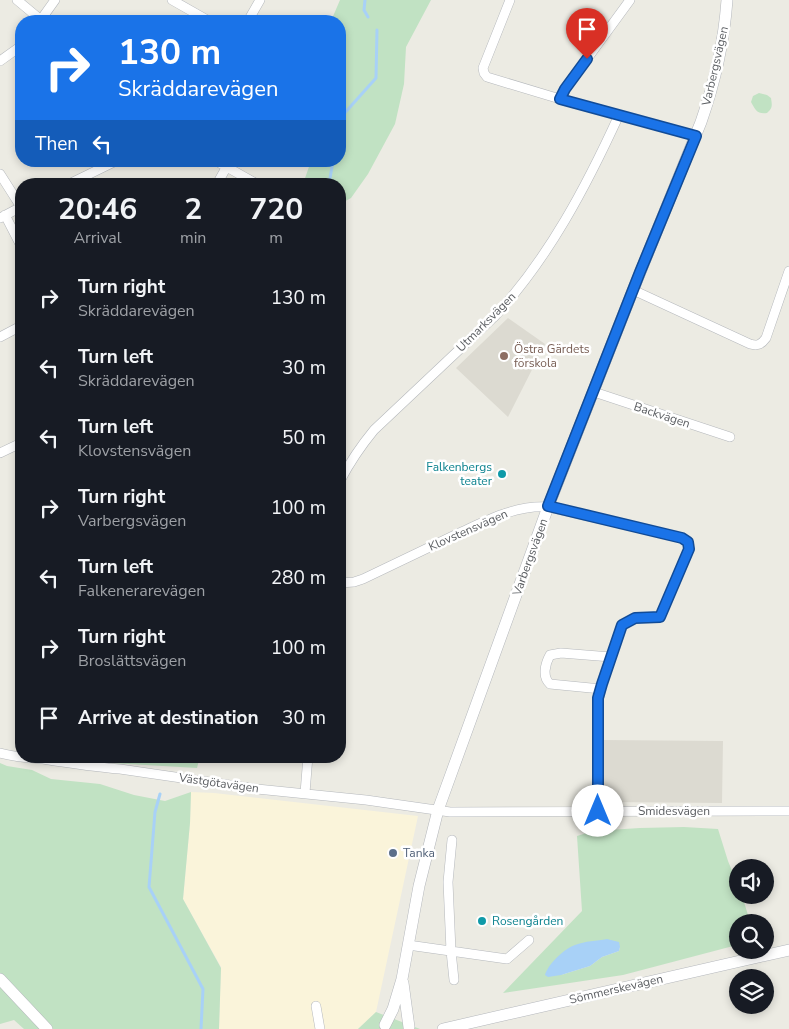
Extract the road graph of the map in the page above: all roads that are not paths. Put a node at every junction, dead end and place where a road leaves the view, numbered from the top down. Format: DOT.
graph roads {
  1 [pos="17,0"];
  2 [pos="56,0"];
  3 [pos="172,0"];
  4 [pos="260,0"];
  5 [pos="510,0"];
  6 [pos="630,0"];
  7 [pos="727,0"];
  8 [pos="33,15"];
  9 [pos="45,15"];
  10 [pos="198,15"];
  11 [pos="251,15"];
  12 [pos="15,51"];
  13 [pos="0,62"];
  14 [pos="560,99"];
  15 [pos="619,115"];
  16 [pos="696,136"];
  17 [pos="104,167"];
  18 [pos="226,168"];
  19 [pos="0,174"];
  20 [pos="81,178"];
  21 [pos="220,178"];
  22 [pos="245,178"];
  23 [pos="15,198"];
  24 [pos="15,210"];
  25 [pos="3,217"];
  26 [pos="15,236"];
  27 [pos="789,270"];
  28 [pos="633,290"];
  29 [pos="15,329"];
  30 [pos="0,337"];
  31 [pos="594,392"];
  32 [pos="730,437"];
  33 [pos="15,446"];
  34 [pos="0,453"];
  35 [pos="346,469"];
  36 [pos="548,506"];
  37 [pos="346,583"];
  38 [pos="611,657"];
  39 [pos="601,689"];
  40 [pos="0,754"];
  41 [pos="15,757"];
  42 [pos="67,763"];
  43 [pos="307,763"];
  44 [pos="305,793"];
  45 [pos="438,810"];
  46 [pos="598,811"];
  47 [pos="789,811"];
  48 [pos="452,840"];
  49 [pos="529,940"];
  50 [pos="408,945"];
  51 [pos="789,950"];
  52 [pos="451,952"];
  53 [pos="0,979"];
  54 [pos="402,979"];
  55 [pos="454,980"];
  56 [pos="316,1006"];
  57 [pos="383,1027"];
  58 [pos="410,1028"];
  59 [pos="47,1029"];
  60 [pos="320,1029"];
  61 [pos="442,1029"];
  1 -- 8 [label="street"];
  2 -- 9 [label="street"];
  3 -- 10 [label="street"];
  4 -- 11 [label="street"];
  5 -- 14 [label="street"];
  6 -- 14 [label="street"];
  7 -- 16 [label="main road, Varbergsvägen"];
  12 -- 13 [label="street"];
  14 -- 15 [label="street"];
  15 -- 16 [label="street"];
  15 -- 35 [label="street, Utmarksvägen"];
  16 -- 28 [label="main road, Varbergsvägen"];
  17 -- 20 [label="street"];
  18 -- 21 [label="street"];
  18 -- 22 [label="street"];
  19 -- 23 [label="street"];
  24 -- 25 [label="street"];
  25 -- 26 [label="street"];
  27 -- 28 [label="street"];
  28 -- 31 [label="main road, Varbergsvägen"];
  29 -- 30 [label="street"];
  31 -- 32 [label="street, Backvägen"];
  31 -- 36 [label="main road, Varbergsvägen"];
  33 -- 34 [label="street"];
  36 -- 37 [label="street, Klovstensvägen"];
  36 -- 38 [label="street, Klovstensvägen"];
  36 -- 45 [label="main road, Varbergsvägen"];
  38 -- 39 [label="street"];
  38 -- 39 [label="street"];
  39 -- 46 [label="street"];
  40 -- 41 [label="street, Västgötavägen"];
  42 -- 44 [label="street, Västgötavägen"];
  43 -- 44 [label="street"];
  44 -- 45 [label="street, Västgötavägen"];
  45 -- 46 [label="street, Smidesvägen"];
  45 -- 50 [label="main road, Varbergsvägen"];
  46 -- 47 [label="street, Smidesvägen"];
  48 -- 52 [label="street"];
  49 -- 52 [label="street"];
  50 -- 52 [label="street"];
  50 -- 54 [label="main road, Varbergsvägen"];
  51 -- 61 [label="main road, Sömmerskevägen"];
  52 -- 55 [label="street"];
  53 -- 59 [label="main road"];
  54 -- 57 [label="main road, Varbergsvägen"];
  54 -- 58 [label="main road, Varbergsvägen"];
  56 -- 60 [label="street"];
  57 -- 58 [label="main road"];
}
